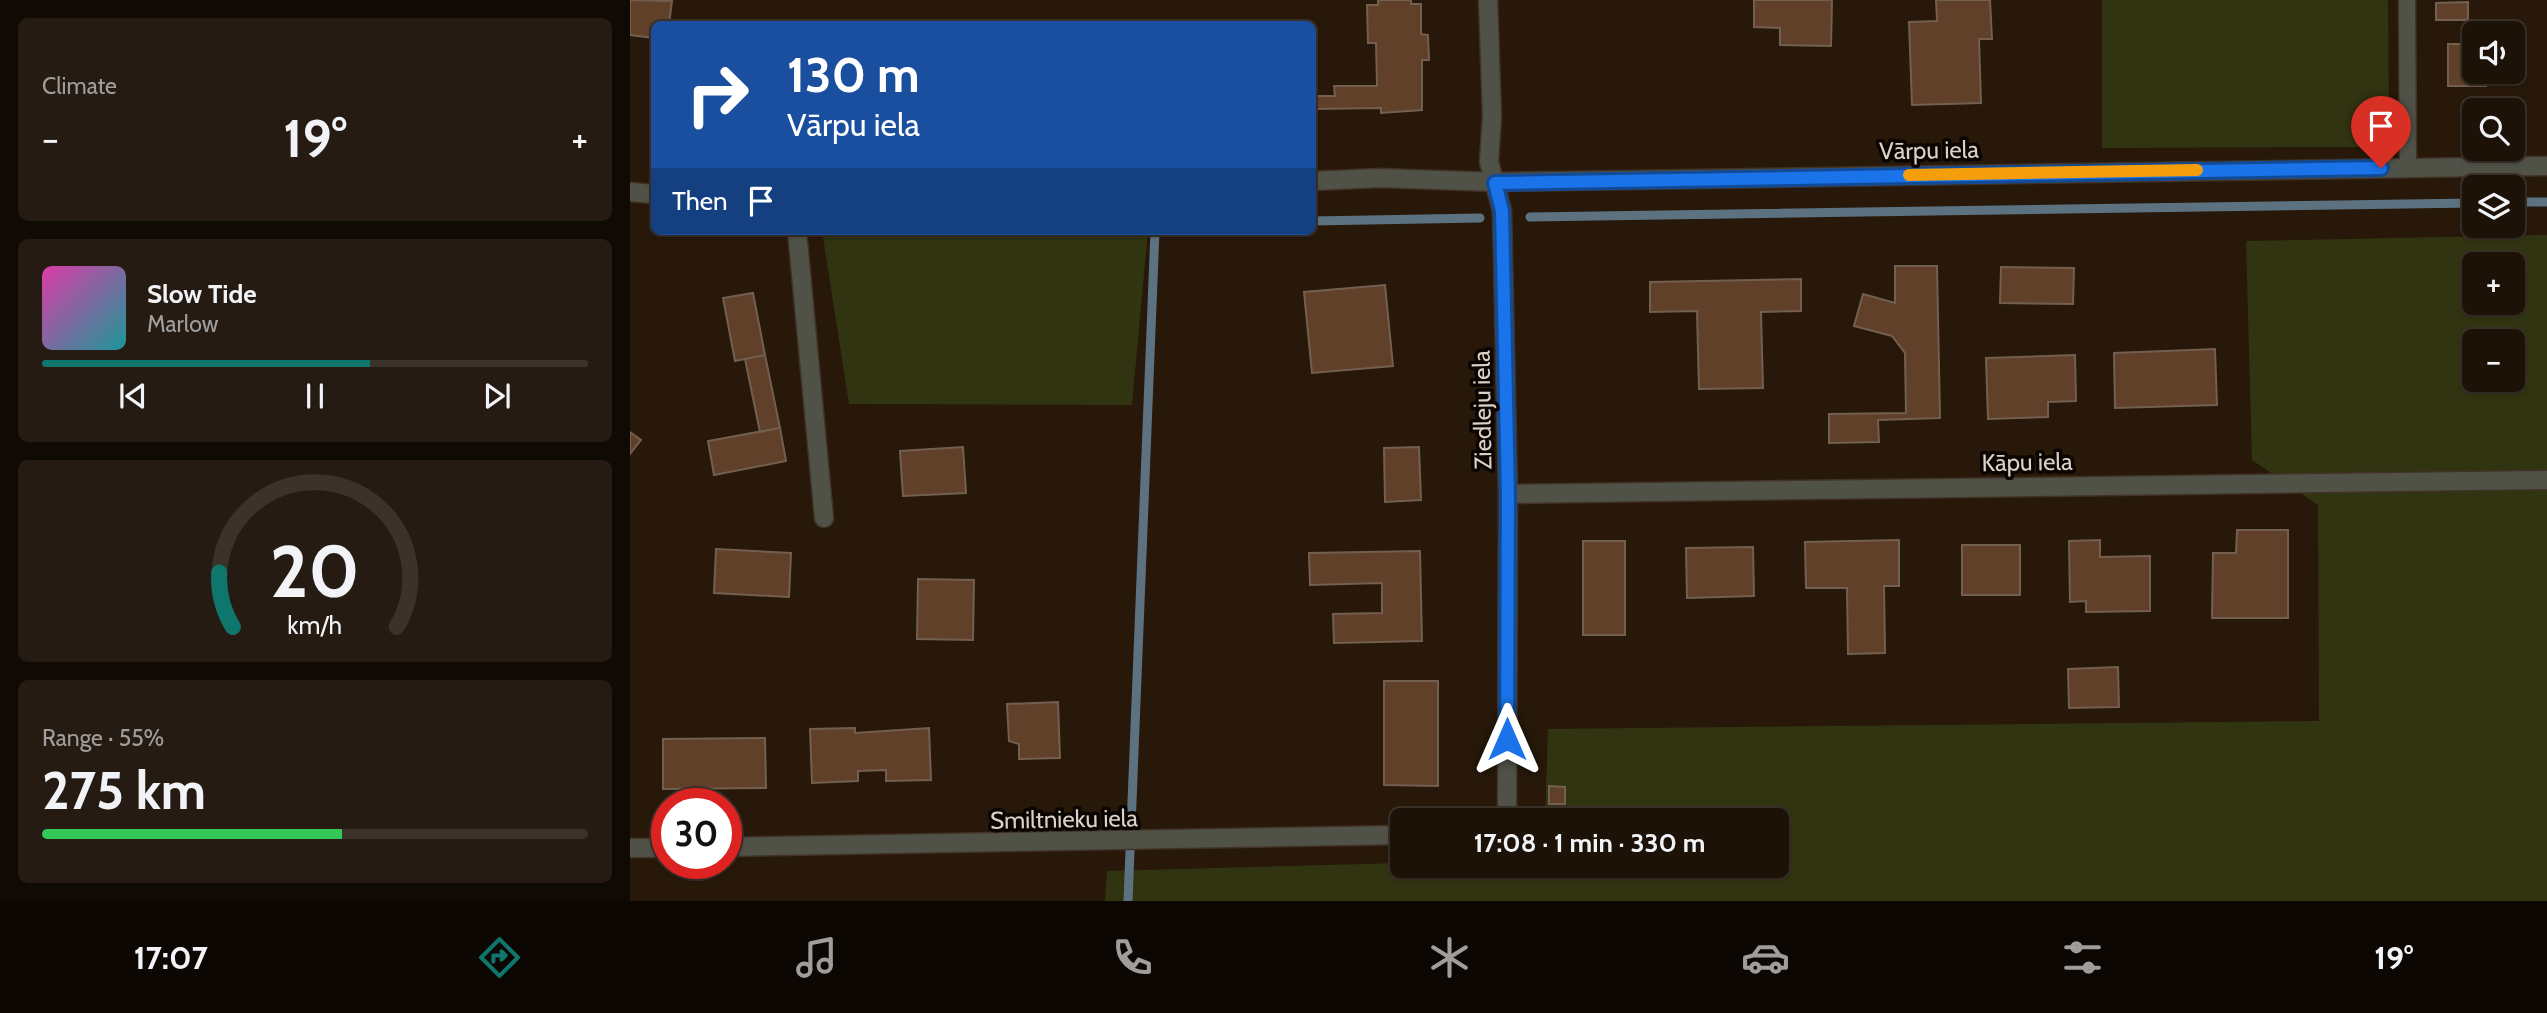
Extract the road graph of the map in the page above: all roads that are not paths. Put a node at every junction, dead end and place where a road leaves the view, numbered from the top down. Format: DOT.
graph roads {
  1 [pos="1488,0"];
  2 [pos="2407,0"];
  3 [pos="2547,166"];
  4 [pos="2408,167"];
  5 [pos="1316,181"];
  6 [pos="1495,183"];
  7 [pos="630,192"];
  8 [pos="651,194"];
  9 [pos="797,235"];
  10 [pos="2547,480"];
  11 [pos="1508,494"];
  12 [pos="824,518"];
  13 [pos="1507,808"];
  14 [pos="1390,835"];
  15 [pos="742,847"];
  16 [pos="630,848"];
  17 [pos="651,848"];
  1 -- 6 [label="street, Ziedleju iela"];
  2 -- 4 [label="lane"];
  3 -- 4 [label="street, Vārpu iela"];
  4 -- 6 [label="street, Vārpu iela"];
  5 -- 6 [label="street, Vārpu iela"];
  6 -- 11 [label="street, Ziedleju iela"];
  7 -- 8 [label="street"];
  9 -- 12 [label="street"];
  10 -- 11 [label="street, Kāpu iela"];
  11 -- 13 [label="street, Ziedleju iela"];
  14 -- 15 [label="street, Smiltnieku iela"];
  16 -- 17 [label="street"];
}
